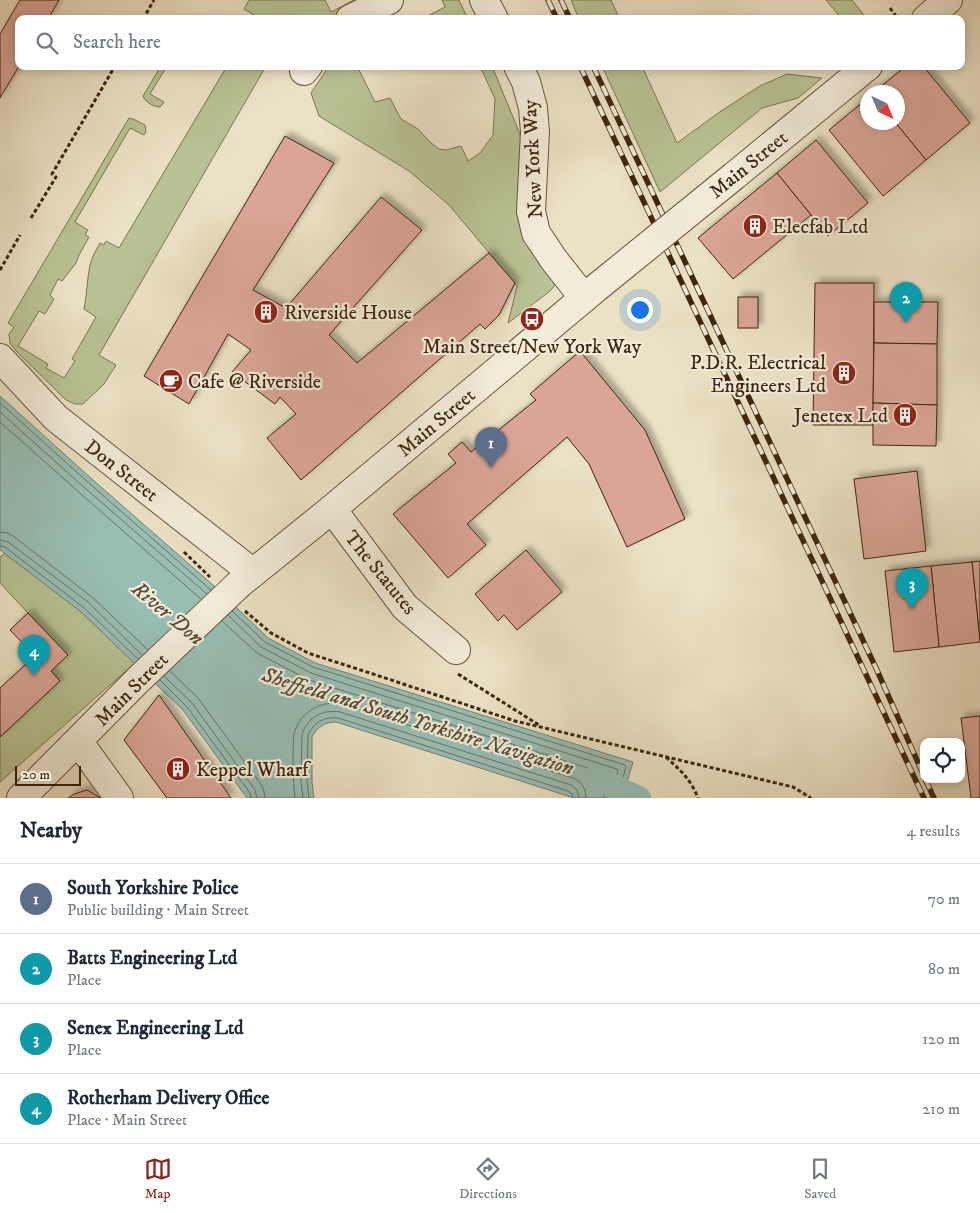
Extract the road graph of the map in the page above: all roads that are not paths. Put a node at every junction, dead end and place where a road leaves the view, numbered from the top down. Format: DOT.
graph roads {
  1 [pos="388,0"];
  2 [pos="484,0"];
  3 [pos="948,0"];
  4 [pos="358,15"];
  5 [pos="395,15"];
  6 [pos="492,15"];
  7 [pos="931,15"];
  8 [pos="520,70"];
  9 [pos="863,70"];
  10 [pos="590,293"];
  11 [pos="0,358"];
  12 [pos="332,509"];
  13 [pos="244,587"];
  14 [pos="456,650"];
  15 [pos="78,741"];
  16 [pos="21,798"];
  17 [pos="119,798"];
  1 -- 4 [label="street"];
  1 -- 5 [label="street"];
  2 -- 6 [label="street"];
  3 -- 7 [label="street"];
  8 -- 10 [label="street, New York Way"];
  9 -- 10 [label="street, Main Street, bridge"];
  10 -- 12 [label="street, Main Street"];
  11 -- 13 [label="street, Don Street"];
  12 -- 13 [label="street, Main Street"];
  12 -- 14 [label="street, The Statutes"];
  13 -- 15 [label="street, Main Street, bridge"];
  15 -- 16 [label="street, Main Street"];
  15 -- 17 [label="street"];
}
